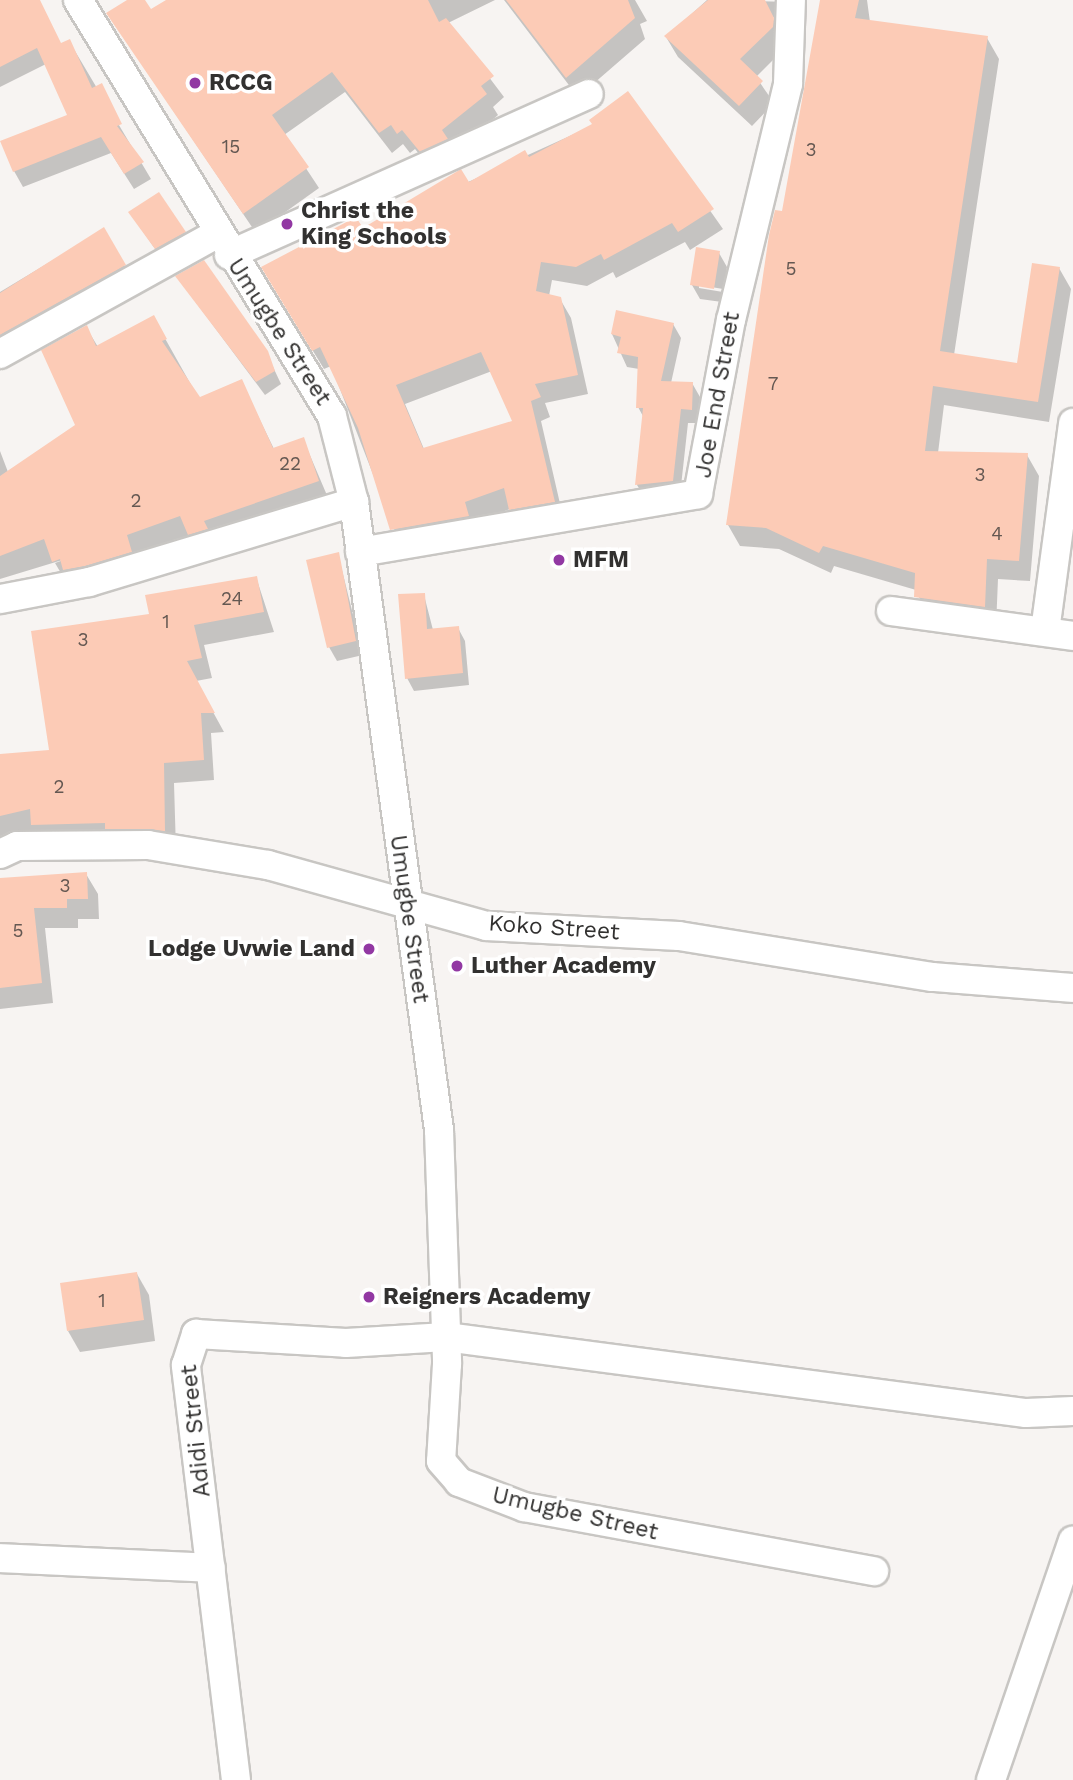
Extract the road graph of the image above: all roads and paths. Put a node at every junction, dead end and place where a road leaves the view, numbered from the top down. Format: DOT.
graph roads {
  1 [pos="78,0"];
  2 [pos="791,0"];
  3 [pos="589,94"];
  4 [pos="223,244"];
  5 [pos="0,354"];
  6 [pos="1073,423"];
  7 [pos="354,502"];
  8 [pos="360,552"];
  9 [pos="0,599"];
  10 [pos="891,611"];
  11 [pos="1045,631"];
  12 [pos="1073,636"];
  13 [pos="0,854"];
  14 [pos="406,904"];
  15 [pos="1073,988"];
  16 [pos="446,1337"];
  17 [pos="1073,1411"];
  18 [pos="1073,1541"];
  19 [pos="0,1558"];
  20 [pos="211,1567"];
  21 [pos="874,1571"];
  22 [pos="236,1780"];
  23 [pos="990,1780"];
  1 -- 4 [label="street, Umugbe Street"];
  2 -- 8 [label="street, Joe End Street"];
  3 -- 4 [label="street"];
  4 -- 5 [label="street"];
  4 -- 7 [label="street, Umugbe Street"];
  6 -- 11 [label="street"];
  7 -- 8 [label="street, Umugbe Street"];
  7 -- 9 [label="street"];
  8 -- 14 [label="street, Umugbe Street"];
  10 -- 11 [label="street"];
  11 -- 12 [label="street"];
  13 -- 14 [label="street, Koko Street"];
  14 -- 15 [label="street, Koko Street"];
  14 -- 16 [label="street, Umugbe Street"];
  16 -- 17 [label="street"];
  16 -- 20 [label="street, Adidi Street"];
  16 -- 21 [label="street, Umugbe Street"];
  18 -- 23 [label="street"];
  19 -- 20 [label="street"];
  20 -- 22 [label="street, Adidi Street"];
}
